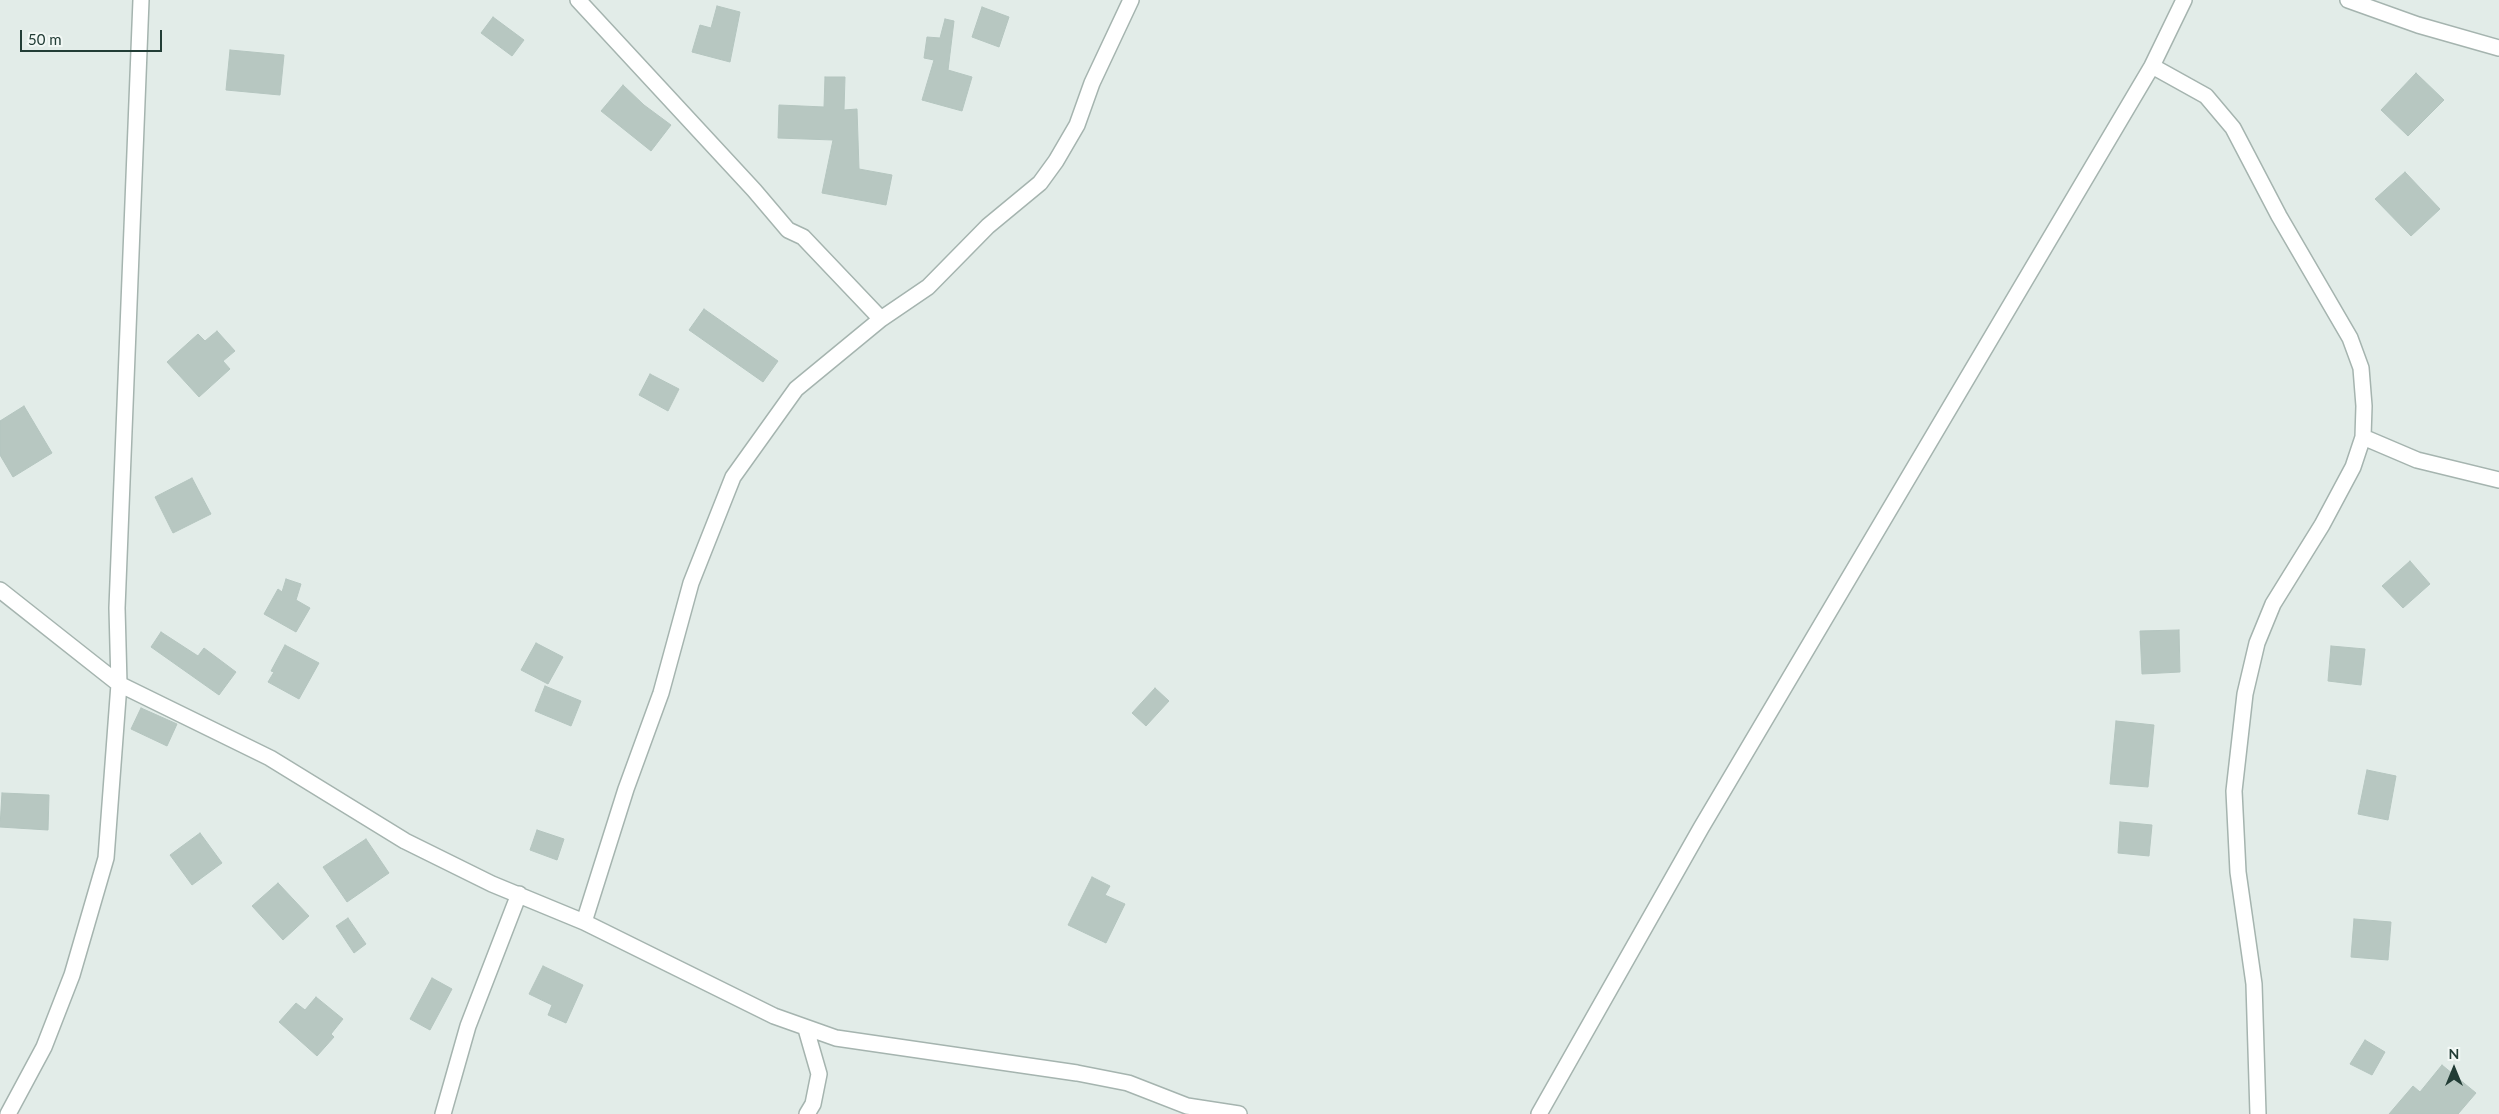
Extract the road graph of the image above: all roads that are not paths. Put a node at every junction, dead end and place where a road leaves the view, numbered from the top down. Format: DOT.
graph roads {
  1 [pos="142,0"];
  2 [pos="578,0"];
  3 [pos="1131,0"];
  4 [pos="2184,0"];
  5 [pos="2348,0"];
  6 [pos="2499,48"];
  7 [pos="2152,66"];
  8 [pos="881,319"];
  9 [pos="2363,437"];
  10 [pos="2499,480"];
  11 [pos="0,590"];
  12 [pos="119,684"];
  13 [pos="519,894"];
  14 [pos="584,922"];
  15 [pos="806,1029"];
  16 [pos="10,1113"];
  17 [pos="442,1114"];
  18 [pos="807,1114"];
  19 [pos="1239,1114"];
  20 [pos="1539,1114"];
  21 [pos="2258,1114"];
  1 -- 12 [label="street"];
  2 -- 8 [label="street"];
  3 -- 8 [label="street"];
  4 -- 7 [label="street"];
  5 -- 6 [label="street"];
  7 -- 9 [label="street"];
  7 -- 20 [label="street"];
  8 -- 14 [label="street"];
  9 -- 10 [label="street"];
  9 -- 21 [label="street"];
  11 -- 12 [label="street"];
  12 -- 13 [label="street"];
  12 -- 16 [label="street"];
  13 -- 14 [label="street"];
  13 -- 17 [label="street"];
  14 -- 15 [label="street"];
  15 -- 18 [label="street"];
  15 -- 19 [label="street"];
}
